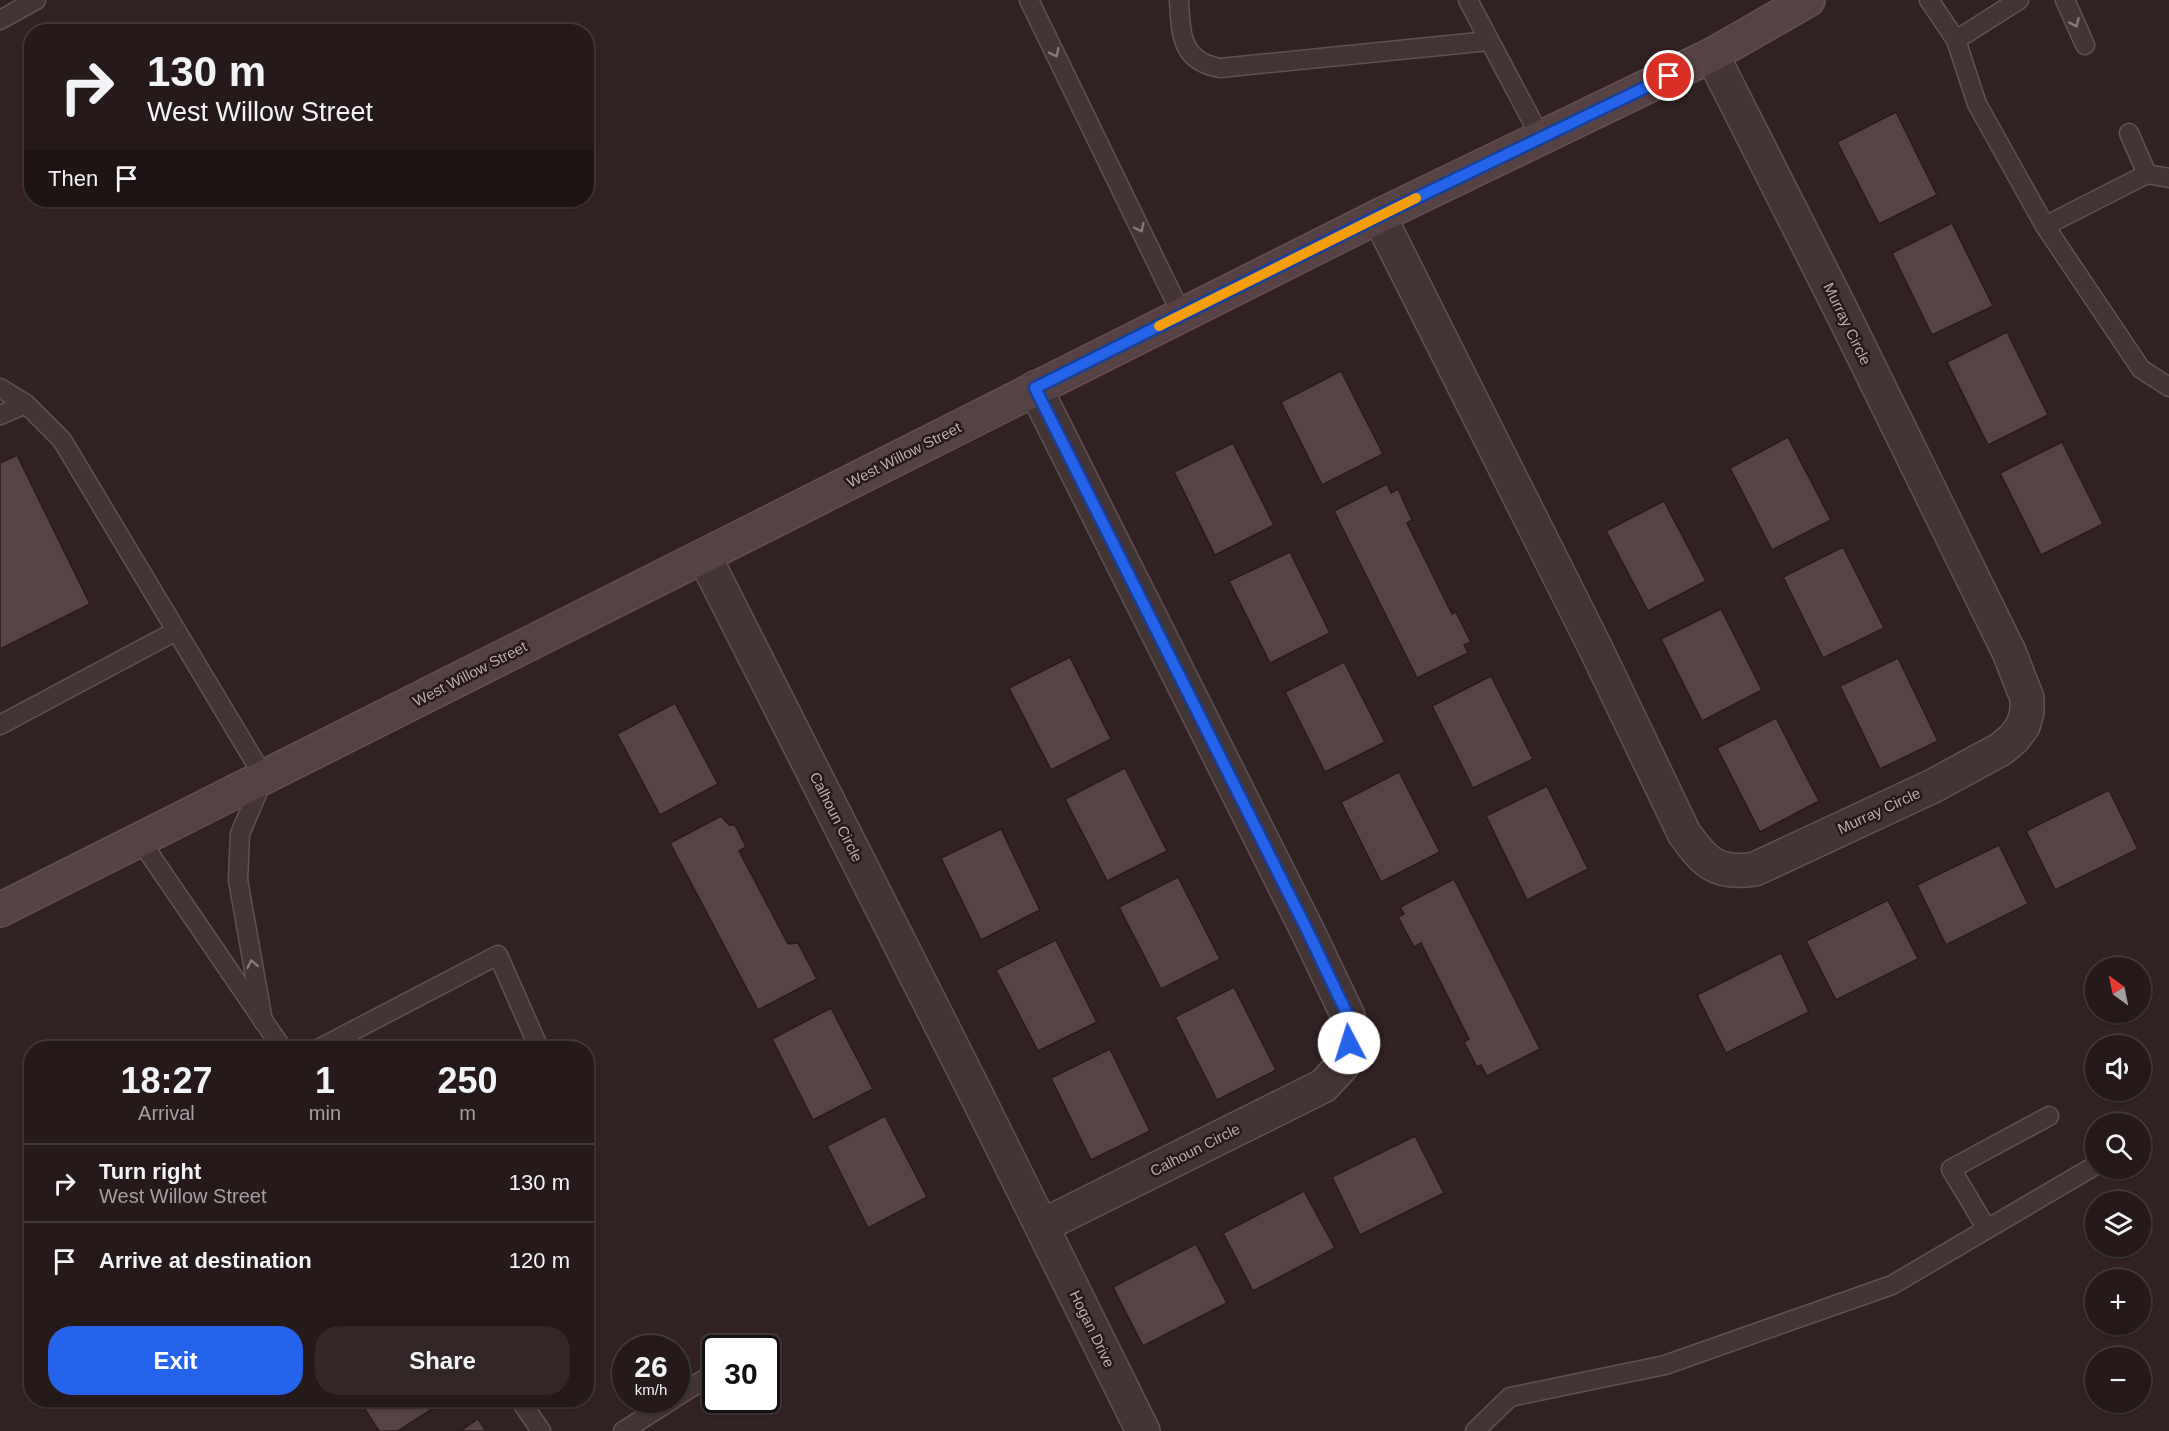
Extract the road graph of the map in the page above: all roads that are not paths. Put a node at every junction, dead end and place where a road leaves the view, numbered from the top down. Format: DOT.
graph roads {
  1 [pos="36,0"];
  2 [pos="1029,0"];
  3 [pos="1179,0"];
  4 [pos="1468,0"];
  5 [pos="1808,0"];
  6 [pos="1929,0"];
  7 [pos="2019,0"];
  8 [pos="2065,0"];
  9 [pos="0,20"];
  10 [pos="1489,40"];
  11 [pos="1956,40"];
  12 [pos="2085,45"];
  13 [pos="1712,56"];
  14 [pos="2129,133"];
  15 [pos="1541,138"];
  16 [pos="2147,174"];
  17 [pos="2169,178"];
  18 [pos="1379,216"];
  19 [pos="2045,226"];
  20 [pos="1182,315"];
  21 [pos="2169,387"];
  22 [pos="0,388"];
  23 [pos="1035,388"];
  24 [pos="26,404"];
  25 [pos="0,415"];
  26 [pos="704,556"];
  27 [pos="176,631"];
  28 [pos="0,725"];
  29 [pos="264,777"];
  30 [pos="140,840"];
  31 [pos="0,910"];
  32 [pos="263,1021"];
  33 [pos="271,1041"];
  34 [pos="334,1041"];
  35 [pos="536,1041"];
  36 [pos="2049,1116"];
  37 [pos="2085,1171"];
  38 [pos="1042,1227"];
  39 [pos="1987,1229"];
  40 [pos="525,1407"];
  41 [pos="651,1413"];
  42 [pos="541,1431"];
  43 [pos="623,1431"];
  44 [pos="1143,1431"];
  45 [pos="1475,1431"];
  1 -- 9 [label="lane"];
  2 -- 20 [label="lane, one-way"];
  3 -- 10 [label="lane"];
  4 -- 10 [label="lane"];
  5 -- 13 [label="main road, West Willow Street"];
  6 -- 11 [label="lane"];
  7 -- 11 [label="lane"];
  8 -- 12 [label="lane, one-way"];
  10 -- 15 [label="lane"];
  11 -- 19 [label="lane"];
  13 -- 15 [label="main road, West Willow Street"];
  13 -- 18 [label="street, Murray Circle"];
  14 -- 16 [label="lane"];
  15 -- 18 [label="main road, West Willow Street"];
  16 -- 17 [label="lane"];
  16 -- 19 [label="lane"];
  18 -- 20 [label="main road, West Willow Street"];
  19 -- 21 [label="lane"];
  20 -- 23 [label="main road, West Willow Street"];
  22 -- 24 [label="lane"];
  23 -- 26 [label="main road, West Willow Street"];
  23 -- 38 [label="street, Calhoun Circle"];
  24 -- 25 [label="lane"];
  24 -- 27 [label="lane"];
  26 -- 29 [label="main road, West Willow Street"];
  26 -- 38 [label="street, Calhoun Circle"];
  27 -- 28 [label="lane"];
  27 -- 29 [label="lane"];
  29 -- 30 [label="main road, West Willow Street"];
  32 -- 29 [label="lane, one-way"];
  30 -- 31 [label="main road, West Willow Street"];
  30 -- 32 [label="lane"];
  32 -- 33 [label="lane"];
  34 -- 35 [label="lane"];
  36 -- 39 [label="lane"];
  37 -- 39 [label="lane"];
  38 -- 44 [label="street, Hogan Drive"];
  39 -- 45 [label="lane"];
  40 -- 42 [label="lane"];
  41 -- 43 [label="lane"];
}
